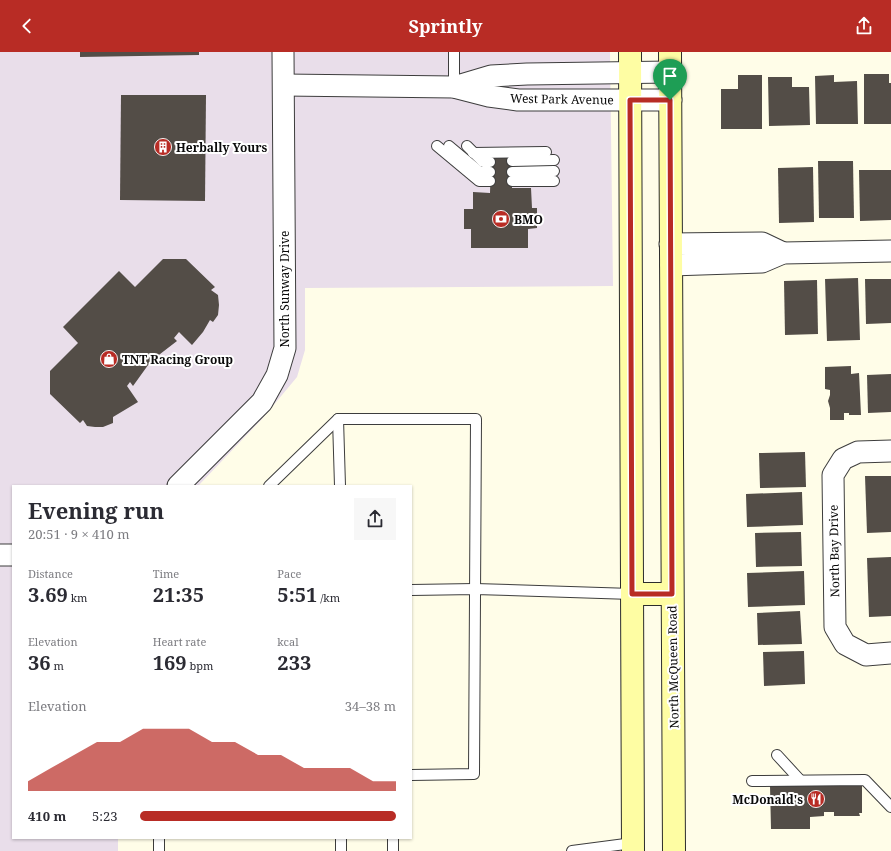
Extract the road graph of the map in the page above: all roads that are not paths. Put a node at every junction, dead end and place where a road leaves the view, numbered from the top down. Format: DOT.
graph roads {
  1 [pos="283,52"];
  2 [pos="454,52"];
  3 [pos="630,62"];
  4 [pos="670,62"];
  5 [pos="284,85"];
  6 [pos="454,87"];
  7 [pos="630,100"];
  8 [pos="670,100"];
  9 [pos="436,146"];
  10 [pos="449,146"];
  11 [pos="546,152"];
  12 [pos="512,162"];
  13 [pos="490,172"];
  14 [pos="512,177"];
  15 [pos="891,251"];
  16 [pos="670,254"];
  17 [pos="338,419"];
  18 [pos="891,451"];
  19 [pos="179,485"];
  20 [pos="270,485"];
  21 [pos="340,485"];
  22 [pos="0,555"];
  23 [pos="12,555"];
  24 [pos="475,589"];
  25 [pos="412,590"];
  26 [pos="632,594"];
  27 [pos="672,594"];
  28 [pos="891,654"];
  29 [pos="777,755"];
  30 [pos="412,775"];
  31 [pos="800,780"];
  32 [pos="752,781"];
  33 [pos="891,807"];
  34 [pos="159,839"];
  35 [pos="341,839"];
  36 [pos="393,839"];
  37 [pos="633,847"];
  38 [pos="159,851"];
  39 [pos="341,851"];
  40 [pos="393,851"];
  41 [pos="572,851"];
  42 [pos="674,851"];
  1 -- 5 [label="street, North Sunway Drive"];
  2 -- 6 [label="lane"];
  3 -- 4 [label="street, West Park Avenue"];
  3 -- 6 [label="street, West Park Avenue"];
  3 -- 7 [label="main road"];
  4 -- 8 [label="main road, North McQueen Road"];
  5 -- 6 [label="street, West Park Avenue"];
  5 -- 19 [label="street, North Sunway Drive"];
  6 -- 7 [label="street, West Park Avenue"];
  7 -- 8 [label="street, West Park Avenue"];
  7 -- 26 [label="main road"];
  8 -- 16 [label="main road, North McQueen Road"];
  9 -- 13 [label="lane"];
  10 -- 13 [label="lane"];
  11 -- 13 [label="lane"];
  12 -- 14 [label="lane"];
  15 -- 16 [label="street"];
  16 -- 27 [label="main road, North McQueen Road"];
  17 -- 20 [label="lane"];
  17 -- 21 [label="lane"];
  17 -- 24 [label="lane"];
  18 -- 28 [label="street, North Bay Drive"];
  22 -- 23 [label="street"];
  24 -- 25 [label="lane"];
  24 -- 26 [label="lane"];
  24 -- 30 [label="lane"];
  26 -- 27 [label="main road"];
  26 -- 37 [label="main road"];
  27 -- 42 [label="main road, North McQueen Road"];
  29 -- 31 [label="lane"];
  31 -- 32 [label="lane"];
  31 -- 33 [label="lane"];
  34 -- 38 [label="lane"];
  35 -- 39 [label="lane"];
  36 -- 40 [label="lane"];
  37 -- 41 [label="lane"];
}
